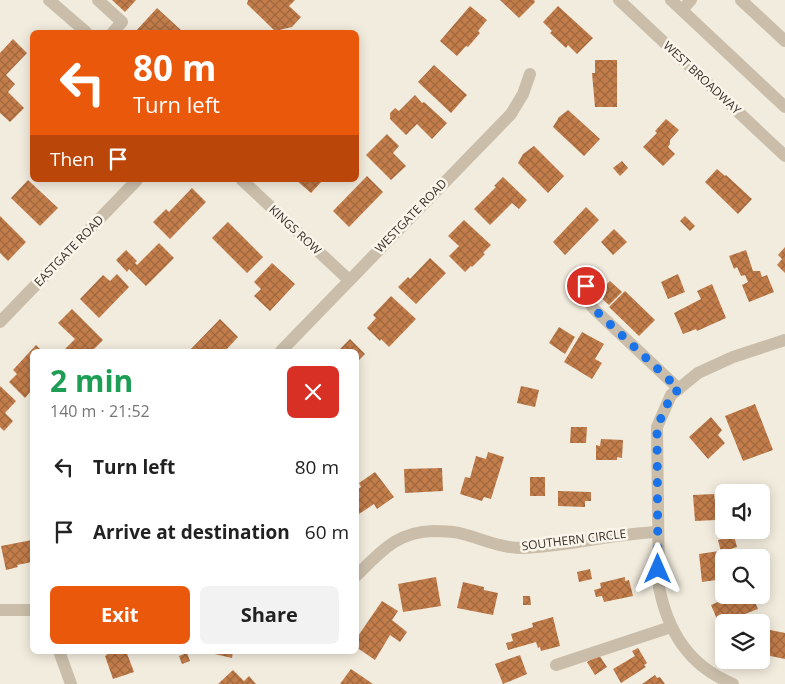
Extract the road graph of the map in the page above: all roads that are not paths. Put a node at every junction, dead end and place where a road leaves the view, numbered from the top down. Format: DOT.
graph roads {
  1 [pos="49,0"];
  2 [pos="98,0"];
  3 [pos="619,0"];
  4 [pos="671,0"];
  5 [pos="691,0"];
  6 [pos="740,0"];
  7 [pos="682,10"];
  8 [pos="84,30"];
  9 [pos="115,30"];
  10 [pos="785,41"];
  11 [pos="530,74"];
  12 [pos="785,107"];
  13 [pos="785,156"];
  14 [pos="135,182"];
  15 [pos="244,182"];
  16 [pos="594,273"];
  17 [pos="349,280"];
  18 [pos="0,322"];
  19 [pos="785,340"];
  20 [pos="283,349"];
  21 [pos="679,389"];
  22 [pos="658,532"];
  23 [pos="359,573"];
  24 [pos="0,610"];
  25 [pos="30,610"];
  26 [pos="671,627"];
  27 [pos="60,654"];
  28 [pos="556,665"];
  29 [pos="71,684"];
  30 [pos="733,684"];
  1 -- 8 [label="street"];
  2 -- 9 [label="street"];
  3 -- 13 [label="street, WEST BROADWAY"];
  4 -- 7 [label="street"];
  5 -- 7 [label="street"];
  6 -- 10 [label="street"];
  7 -- 12 [label="street"];
  11 -- 17 [label="street, WESTGATE ROAD"];
  14 -- 18 [label="street, EASTGATE ROAD"];
  15 -- 17 [label="street, KINGS ROW"];
  16 -- 21 [label="street"];
  17 -- 20 [label="street, WESTGATE ROAD"];
  19 -- 21 [label="street"];
  21 -- 22 [label="street"];
  22 -- 23 [label="street, SOUTHERN CIRCLE"];
  22 -- 26 [label="street"];
  24 -- 25 [label="street"];
  26 -- 28 [label="street"];
  26 -- 30 [label="street"];
  27 -- 29 [label="street"];
}
